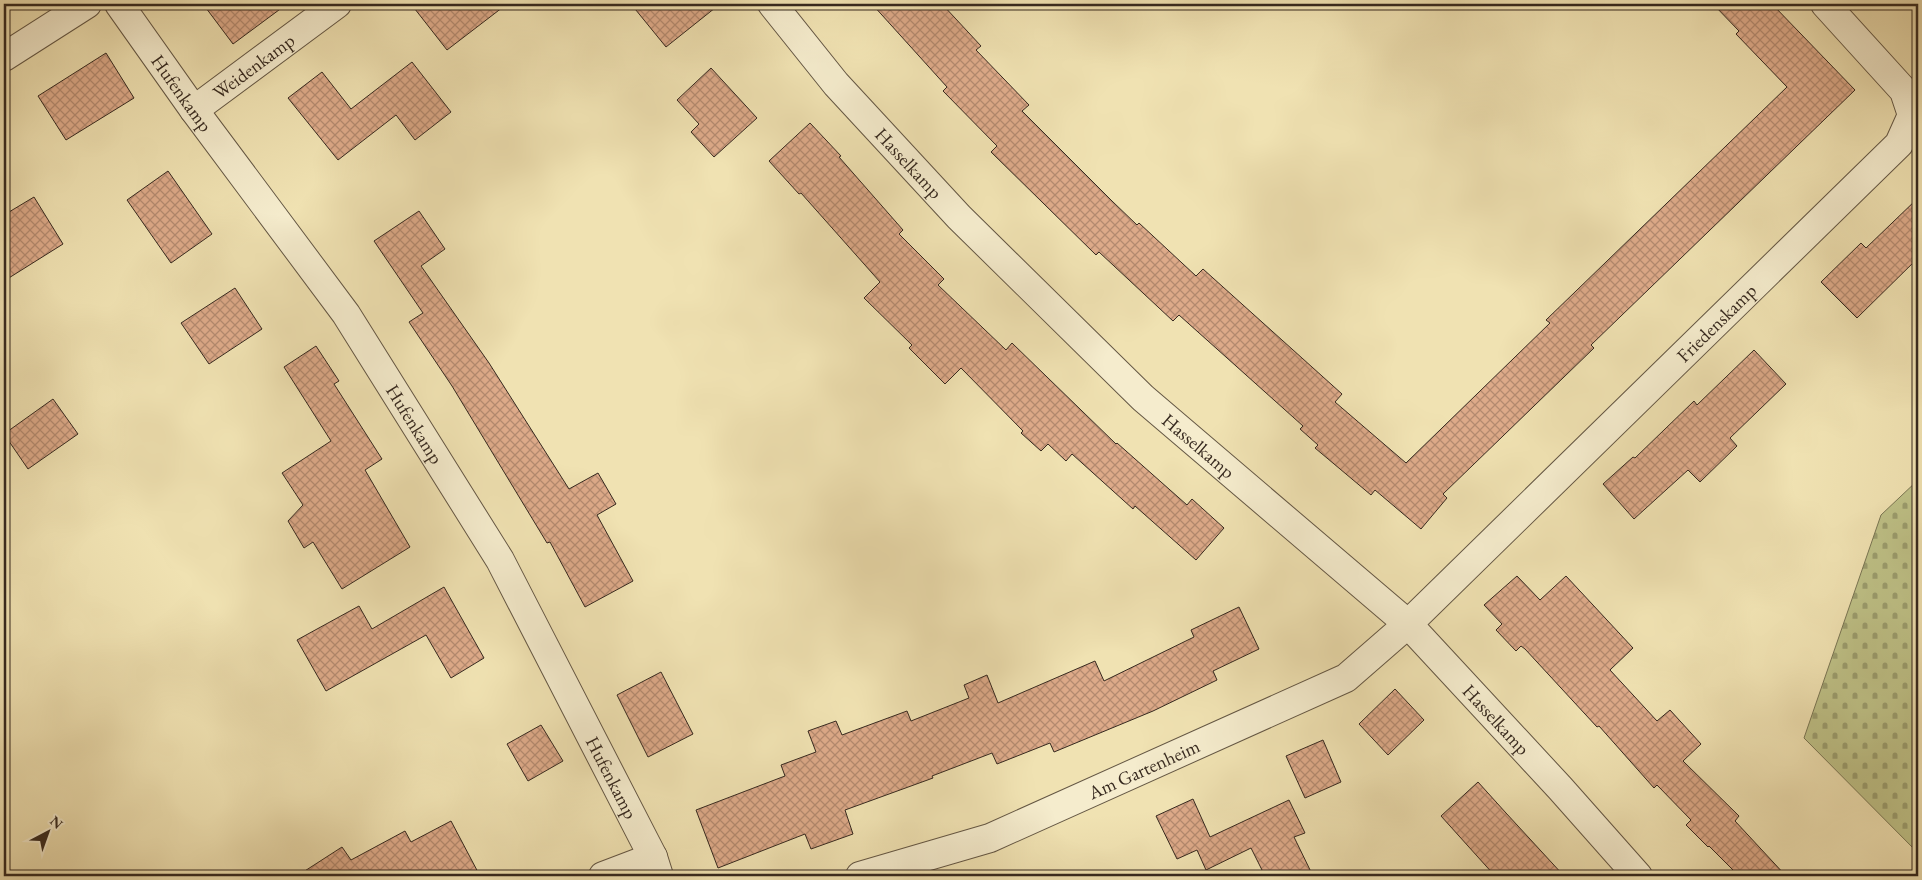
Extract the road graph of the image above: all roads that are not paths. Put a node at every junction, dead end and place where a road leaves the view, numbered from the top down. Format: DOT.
graph roads {
  1 [pos="87,4"];
  2 [pos="119,4"];
  3 [pos="337,4"];
  4 [pos="772,4"];
  5 [pos="1826,4"];
  6 [pos="4,57"];
  7 [pos="194,110"];
  8 [pos="1408,624"];
  9 [pos="656,866"];
  10 [pos="603,876"];
  11 [pos="860,876"];
  12 [pos="1638,876"];
  1 -- 6 [label="street"];
  2 -- 7 [label="street, Hufenkamp"];
  3 -- 7 [label="street, Weidenkamp"];
  4 -- 8 [label="street, Hasselkamp"];
  5 -- 8 [label="street, Friedenskamp"];
  7 -- 9 [label="street, Hufenkamp"];
  8 -- 11 [label="street, Am Gartenheim"];
  8 -- 12 [label="street, Hasselkamp"];
  9 -- 10 [label="street"];
}
